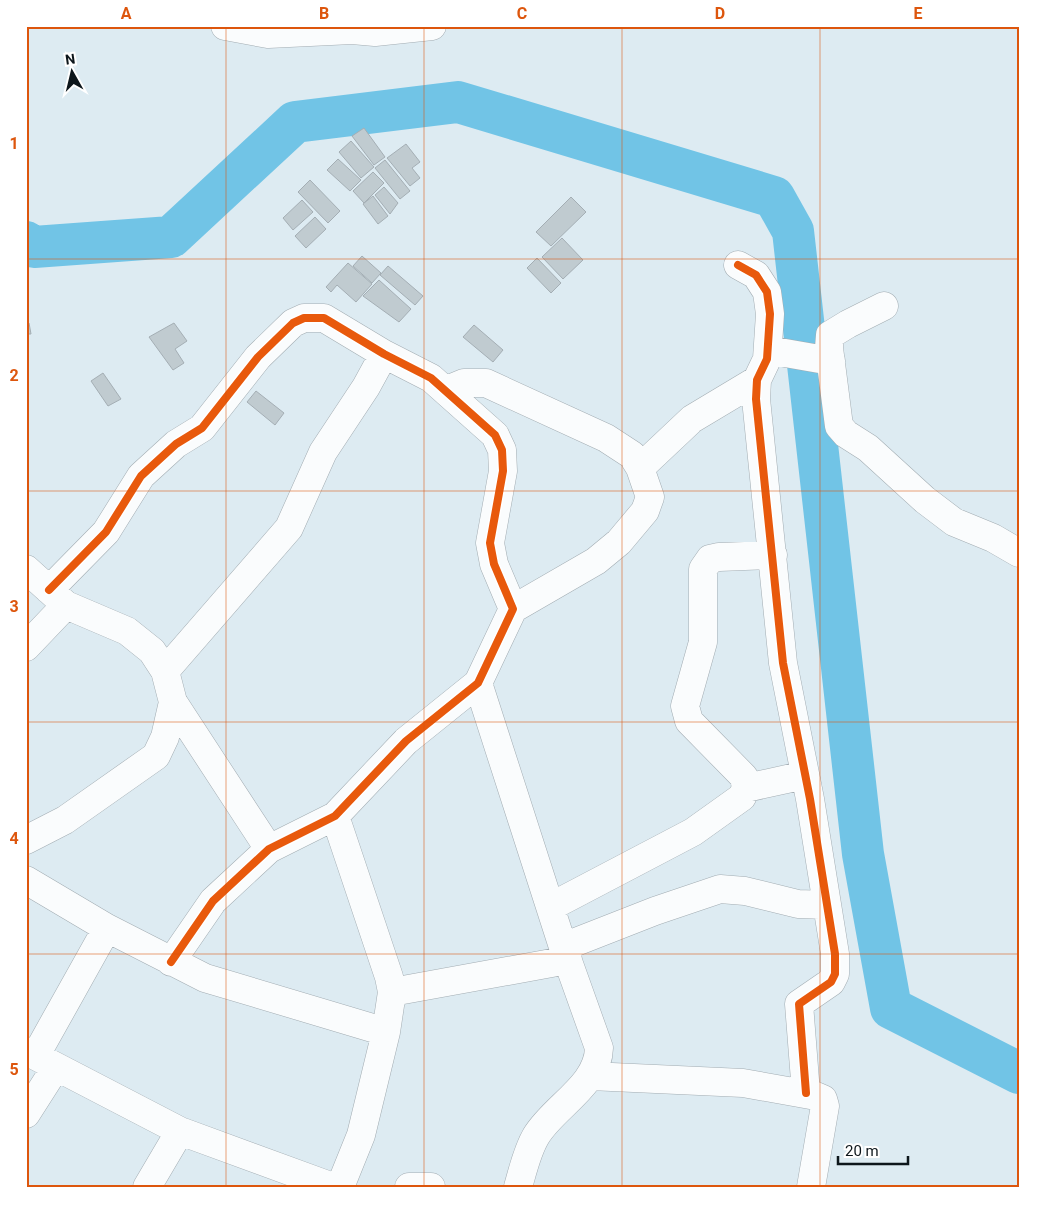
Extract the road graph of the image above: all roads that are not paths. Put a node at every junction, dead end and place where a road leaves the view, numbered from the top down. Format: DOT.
graph roads {
  1 [pos="224,26"];
  2 [pos="432,26"];
  3 [pos="268,30"];
  4 [pos="738,265"];
  5 [pos="884,306"];
  6 [pos="769,351"];
  7 [pos="384,354"];
  8 [pos="828,360"];
  9 [pos="757,380"];
  10 [pos="447,390"];
  11 [pos="640,468"];
  12 [pos="1019,553"];
  13 [pos="773,555"];
  14 [pos="26,569"];
  15 [pos="57,598"];
  16 [pos="514,609"];
  17 [pos="26,647"];
  18 [pos="165,671"];
  19 [pos="478,683"];
  20 [pos="173,702"];
  21 [pos="806,775"];
  22 [pos="746,788"];
  23 [pos="335,816"];
  24 [pos="26,840"];
  25 [pos="270,848"];
  26 [pos="26,880"];
  27 [pos="827,905"];
  28 [pos="552,906"];
  29 [pos="107,928"];
  30 [pos="566,953"];
  31 [pos="171,962"];
  32 [pos="392,992"];
  33 [pos="386,1032"];
  34 [pos="39,1058"];
  35 [pos="590,1076"];
  36 [pos="806,1093"];
  37 [pos="26,1114"];
  38 [pos="180,1131"];
  39 [pos="147,1187"];
  40 [pos="333,1187"];
  41 [pos="340,1187"];
  42 [pos="409,1187"];
  43 [pos="431,1187"];
  44 [pos="518,1187"];
  45 [pos="812,1187"];
  1 -- 3 [label="street"];
  2 -- 3 [label="street"];
  4 -- 6 [label="street"];
  5 -- 8 [label="street"];
  6 -- 8 [label="street"];
  6 -- 9 [label="street"];
  7 -- 10 [label="street"];
  7 -- 15 [label="street"];
  7 -- 18 [label="street"];
  8 -- 12 [label="street"];
  9 -- 11 [label="street"];
  9 -- 13 [label="street"];
  10 -- 11 [label="street"];
  10 -- 16 [label="street"];
  11 -- 16 [label="street"];
  13 -- 21 [label="street"];
  13 -- 22 [label="street"];
  14 -- 15 [label="street"];
  15 -- 17 [label="street"];
  15 -- 18 [label="street"];
  16 -- 19 [label="street"];
  18 -- 20 [label="street"];
  19 -- 23 [label="street"];
  19 -- 28 [label="street"];
  20 -- 24 [label="street"];
  20 -- 25 [label="street"];
  21 -- 22 [label="street"];
  21 -- 27 [label="street"];
  22 -- 28 [label="street"];
  23 -- 25 [label="street"];
  23 -- 32 [label="street"];
  25 -- 31 [label="street"];
  26 -- 29 [label="street"];
  27 -- 30 [label="street"];
  27 -- 36 [label="street"];
  28 -- 30 [label="street"];
  29 -- 31 [label="street"];
  29 -- 34 [label="street"];
  30 -- 32 [label="street"];
  30 -- 35 [label="street"];
  31 -- 33 [label="street"];
  32 -- 33 [label="street"];
  33 -- 41 [label="street"];
  34 -- 37 [label="street"];
  34 -- 38 [label="street"];
  35 -- 36 [label="street"];
  35 -- 44 [label="street"];
  36 -- 45 [label="street"];
  38 -- 39 [label="street"];
  38 -- 40 [label="street"];
  42 -- 43 [label="street"];
}
